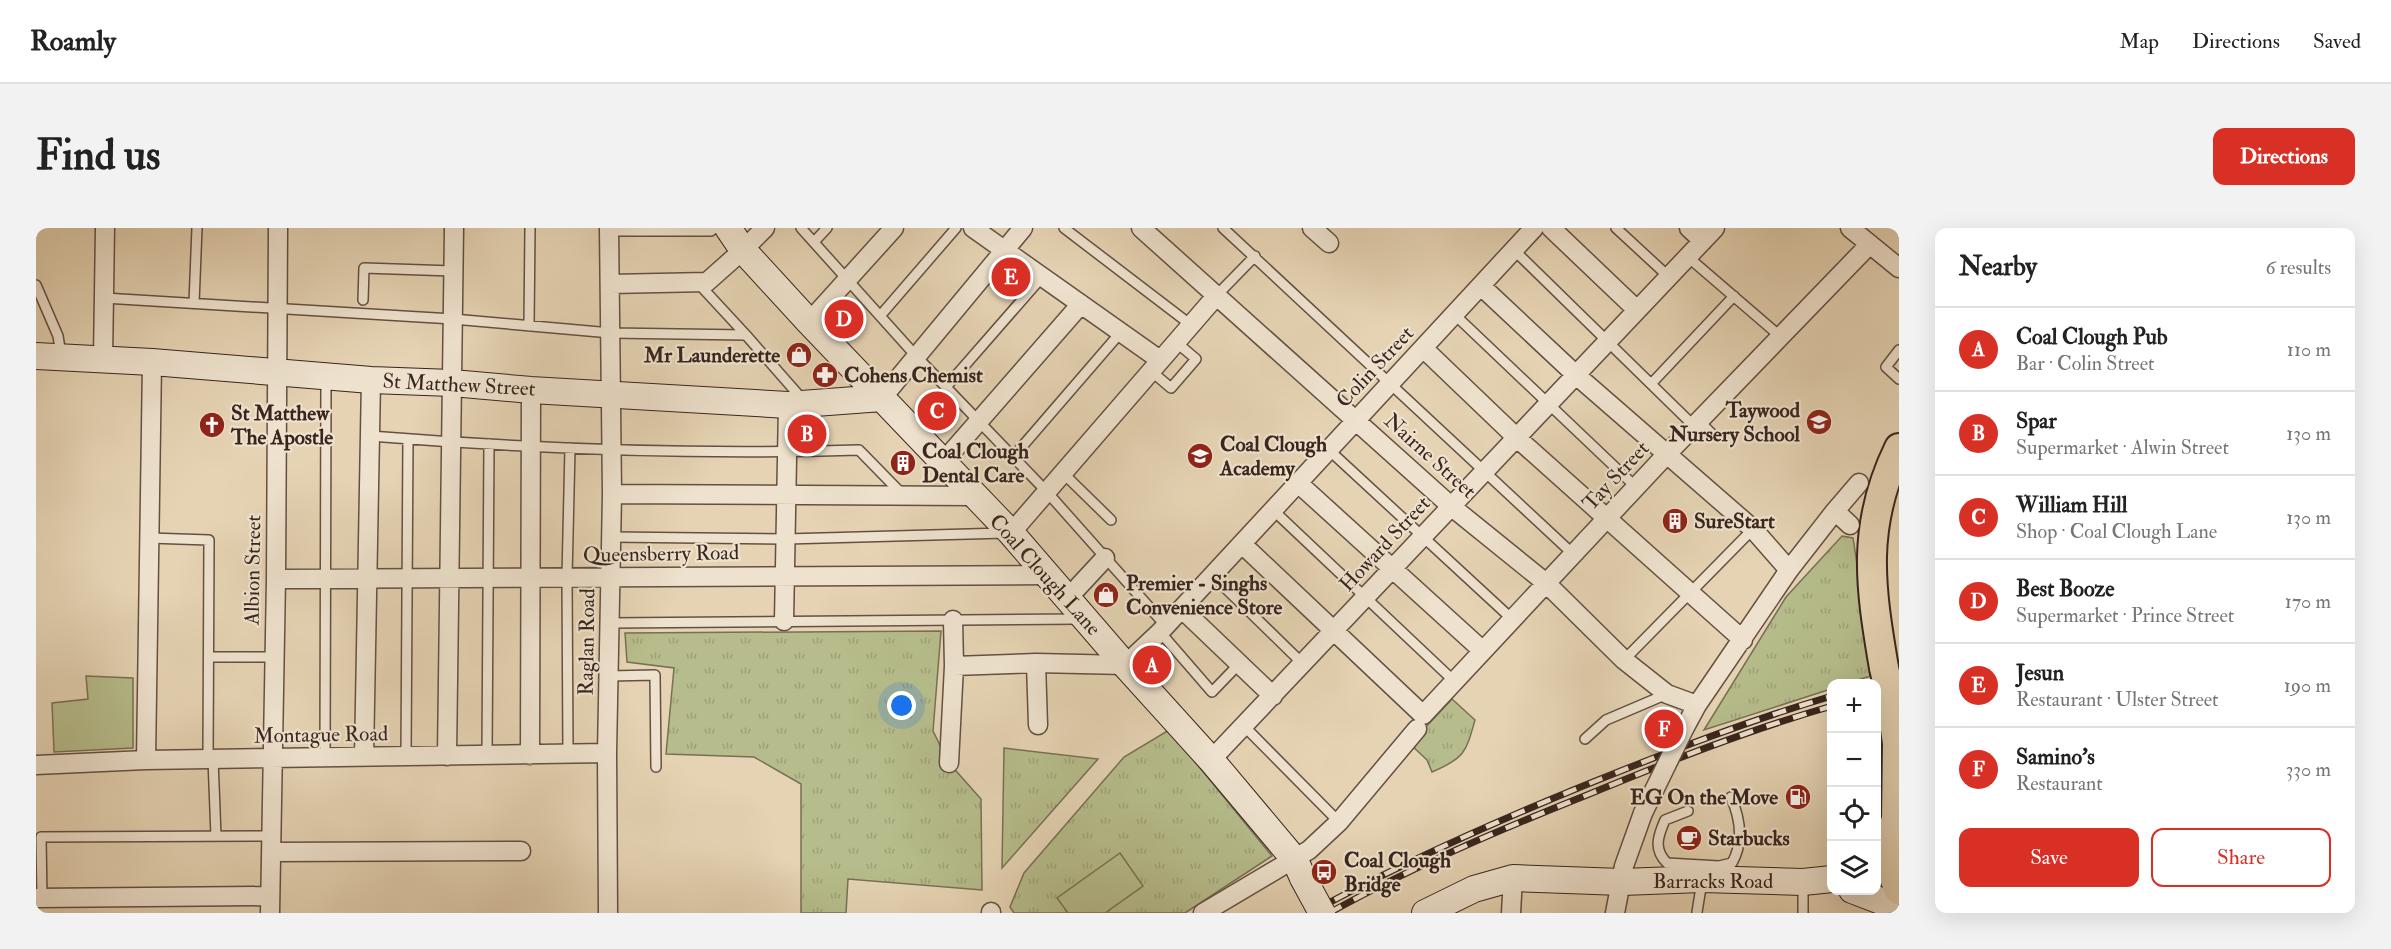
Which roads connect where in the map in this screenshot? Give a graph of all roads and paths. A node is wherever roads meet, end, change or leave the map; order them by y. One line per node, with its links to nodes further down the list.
1 (105, 228): 45 (street)
2 (197, 228): 47 (lane)
3 (278, 228): 49 (street, Albion Street)
4 (454, 228): 35 (street)
5 (530, 228): 55 (lane)
6 (715, 228): 23 (lane)
7 (728, 228): 30 (main road, Coal Clough Lane)
8 (765, 228): 30 (street)
9 (801, 228): 26 (lane)
10 (827, 228): 26 (lane)
11 (894, 228): 38 (street)
12 (956, 228): 52 (lane)
13 (973, 228): 31 (street)
14 (1023, 228): 31 (street)
15 (1064, 228): 56 (lane)
16 (1141, 228): 43 (street, Nairne Street)
17 (1223, 228): 32 (lane)
18 (1312, 228): 27 (street)
19 (1551, 228): 50 (street)
20 (1616, 228): 37 (lane)
21 (1689, 228): 25 (street)
22 (1850, 228): 28 (street)
23 (609, 229): 40 (street, Raglan Road)
24 (1529, 230): 29 (street, Colin Street)
25 (1709, 234): 33 (street, Howard Street)
26 (814, 242): 38 (lane)
27 (1329, 243)
28 (1870, 244): 34 (street); 60 (street, Tay Street)
29 (1514, 249): 42 (street, Colin Street); 62 (lane)
30 (743, 250): 39 (street); 54 (main road, Coal Clough Lane)
31 (1004, 250): 36 (street); 66 (street)
32 (1255, 256): 43 (lane); 77 (lane)
33 (1688, 257): 37 (street, Howard Street); 44 (lane)
34 (1899, 268)
35 (453, 271): 46 (lane); 53 (street)
36 (1042, 277): 48 (street); 79 (lane)
37 (1669, 277): 50 (street, Howard Street)
38 (848, 279): 52 (lane); 54 (street)
39 (697, 282): 40 (street); 59 (lane)
40 (610, 284): 58 (street, Raglan Road)
41 (36, 285): 67 (lane)
42 (1481, 286): 51 (street, Colin Street); 72 (street)
43 (1217, 295): 56 (street); 85 (street, Nairne Street)
44 (1734, 296): 60 (lane); 78 (lane)
45 (104, 298): 47 (lane); 68 (street)
46 (363, 300)
47 (194, 303): 49 (lane)
48 (1081, 304): 57 (street); 86 (street)
49 (277, 308): 53 (lane); 71 (street, Albion Street)
50 (1637, 310): 62 (street, Howard Street)
51 (1454, 314): 63 (street, Colin Street); 84 (lane)
52 (880, 316): 66 (lane)
53 (453, 319): 55 (lane); 76 (street)
54 (809, 322): 82 (main road, Coal Clough Lane)
55 (529, 326): 58 (lane)
56 (1191, 326): 61 (street)
57 (1121, 332): 70 (street); 101 (lane)
58 (610, 333): 59 (lane); 81 (street, Raglan Road)
59 (746, 335): 83 (lane)
60 (1781, 337): 87 (street, Tay Street)
61 (1176, 342): 70 (street); 70 (lane)
62 (1608, 342): 72 (street, Howard Street); 78 (lane)
63 (1423, 348): 77 (street, Colin Street); 90 (street)
64 (1899, 350): 74 (lane)
65 (36, 356): 67 (main road, St Matthew Street)
66 (916, 356): 79 (lane); 82 (street)
67 (61, 357): 68 (main road, St Matthew Street)
68 (103, 359): 69 (main road, St Matthew Street)
69 (152, 362): 71 (main road, St Matthew Street); 123 (street)
70 (1156, 366): 104 (street)
71 (276, 372): 73 (main road, St Matthew Street); 141 (street, Albion Street)
72 (1576, 375): 84 (street, Howard Street); 100 (street)
73 (326, 376): 75 (main road, St Matthew Street); 137 (lane)
74 (1899, 379)
75 (371, 380): 76 (main road, St Matthew Street); 88 (street)
76 (452, 383): 80 (main road, St Matthew Street); 92 (street)
77 (1391, 383): 85 (street, Colin Street); 103 (lane)
78 (1651, 384): 87 (lane)
79 (946, 387): 86 (lane)
80 (531, 390): 81 (main road, St Matthew Street); 94 (street)
81 (611, 395): 83 (main road, St Matthew Street); 97 (street, Raglan Road)
82 (882, 398): 83 (main road, St Matthew Street); 102 (main road, Coal Clough Lane)
83 (797, 405): 99 (street)
84 (1548, 405): 90 (street, Howard Street); 107 (lane)
85 (1357, 420): 98 (street, Colin Street); 113 (street, Nairne Street)
86 (978, 422): 101 (lane); 102 (street)
87 (1697, 425): 89 (lane); 100 (street, Tay Street)
88 (370, 436): 91 (lane); 138 (street)
89 (1714, 436)
90 (1517, 438): 103 (street, Howard Street); 117 (street)
91 (408, 439): 92 (lane); 139 (lane)
92 (451, 443): 93 (lane); 134 (street)
93 (489, 444): 94 (lane); 135 (lane)
94 (531, 446): 95 (lane); 140 (street)
95 (570, 448): 97 (lane); 136 (lane)
96 (1899, 448): 191 (main road)
97 (612, 450): 99 (lane); 109 (street, Raglan Road)
98 (1329, 450): 105 (street, Colin Street); 122 (lane)
99 (787, 452): 110 (street); 111 (lane)
100 (1666, 455): 107 (street, Tay Street); 119 (street)
101 (1013, 457): 108 (lane)
102 (944, 461): 112 (main road, Coal Clough Lane)
103 (1486, 471): 113 (street, Howard Street); 126 (lane)
104 (1063, 473): 108 (street); 116 (lane)
105 (1298, 483): 114 (street, Colin Street); 128 (street)
106 (1859, 483): 115 (street)
107 (1637, 488): 117 (street, Tay Street)
108 (1047, 492): 120 (street); 127 (lane)
109 (612, 494): 110 (street); 121 (street, Raglan Road)
110 (786, 494): 111 (street); 124 (street)
111 (903, 495): 112 (street)
112 (974, 496): 120 (main road, Coal Clough Lane)
113 (1452, 507): 122 (street, Howard Street); 142 (street, Nairne Street)
114 (1274, 510): 125 (street, Colin Street); 144 (lane)
115 (1835, 511): 118 (street); 129 (street)
116 (1111, 520)
117 (1607, 520): 126 (street, Tay Street); 143 (street)
118 (1850, 525)
119 (1753, 529): 129 (street); 143 (lane)
120 (1011, 533): 124 (lane); 131 (main road, Coal Clough Lane)
121 (612, 537): 124 (lane); 132 (street, Raglan Road)
122 (1423, 537): 128 (street, Howard Street); 148 (lane)
123 (149, 538): 156 (lane); 183 (street)
124 (786, 539): 130 (street)
125 (1242, 544): 133 (street, Colin Street); 153 (street)
126 (1573, 554): 142 (street, Tay Street)
127 (1105, 558): 145 (street); 152 (lane)
128 (1393, 569): 144 (street, Howard Street); 155 (street)
129 (1789, 570): 154 (street)
130 (785, 575): 131 (street, Queensberry Road); 132 (street, Queensberry Road); 150 (street)
131 (1047, 575): 145 (main road, Coal Clough Lane)
132 (611, 576): 136 (street, Queensberry Road); 151 (street, Raglan Road)
133 (1213, 576): 146 (street, Colin Street); 161 (lane)
134 (449, 577): 135 (street, Queensberry Road); 139 (street, Queensberry Road); 178 (street)
135 (489, 577): 140 (street, Queensberry Road); 175 (lane)
136 (567, 577): 140 (street, Queensberry Road); 174 (lane)
137 (327, 578): 138 (street, Queensberry Road); 141 (street, Queensberry Road); 181 (lane)
138 (367, 578): 139 (street, Queensberry Road); 179 (street)
139 (408, 578): 177 (lane)
140 (530, 578): 176 (street)
141 (276, 579): 157 (street, Albion Street)
142 (1546, 583): 148 (street, Tay Street); 158 (street, Nairne Street)
143 (1691, 592): 154 (street); 158 (lane)
144 (1366, 598): 153 (street, Howard Street); 165 (lane)
145 (1067, 599): 147 (main road, Coal Clough Lane)
146 (1182, 609): 152 (street, Colin Street); 160 (street)
147 (1086, 619): 149 (lane); 162 (main road, Coal Clough Lane)
148 (1512, 619): 155 (street, Tay Street)
149 (953, 620): 150 (lane); 163 (street)
150 (784, 621): 151 (lane)
151 (610, 623): 164 (street, Raglan Road)
152 (1163, 629): 160 (lane); 162 (street, Colin Street)
153 (1335, 630): 161 (street, Howard Street); 169 (street)
154 (1743, 640): 168 (street)
155 (1483, 651): 165 (street, Tay Street)
156 (208, 657): 157 (lane); 182 (lane)
157 (274, 657): 180 (street, Albion Street)
158 (1624, 660): 166 (street, Nairne Street)
159 (1036, 663): 162 (street); 163 (street); 170 (street)
160 (1239, 664): 167 (street)
161 (1304, 664): 167 (street, Howard Street)
162 (1125, 665): 184 (main road, Coal Clough Lane)
163 (954, 666): 185 (street)
164 (609, 676): 173 (street, Raglan Road); 187 (lane)
165 (1455, 682): 169 (street, Tay Street)
166 (1667, 694): 168 (street, Nairne Street); 172 (lane)
167 (1273, 696): 171 (street, Howard Street)
168 (1697, 705): 200 (street, bridge)
169 (1420, 722): 190 (street, Tay Street)
170 (1038, 725)
171 (1244, 726): 184 (street, Howard Street); 190 (lane)
172 (1585, 739)
173 (607, 753): 174 (street, Montague Road); 209 (street, Raglan Road)
174 (568, 754): 176 (street, Montague Road)
175 (488, 755): 176 (street, Montague Road); 178 (street, Montague Road)
176 (530, 755)
177 (406, 756): 178 (street, Montague Road); 179 (street, Montague Road)
178 (447, 756)
179 (364, 757): 181 (street, Montague Road)
180 (271, 758): 181 (street, Montague Road); 182 (street, Montague Road); 193 (street, Albion Street)
181 (325, 758)
182 (211, 759): 183 (street, Montague Road); 192 (lane)
183 (146, 760): 186 (street, Montague Road)
184 (1211, 760): 196 (main road, Coal Clough Lane)
185 (949, 763)
186 (36, 765)
187 (656, 766)
188 (1731, 797): 189 (lane)
189 (1688, 811)
190 (1339, 822): 196 (street, Tay Street)
191 (1895, 823): 195 (main road); 203 (main road)
192 (216, 836): 193 (lane); 205 (lane)
193 (271, 844): 194 (street); 206 (street, Albion Street)
194 (521, 851)
195 (1881, 853)
196 (1299, 869): 210 (street, Tay Street); 211 (main road, Coal Clough Lane, bridge)
197 (1513, 878): 200 (main road, Barracks Road); 212 (main road, Barracks Road); 213 (street)
198 (1702, 879): 200 (main road, Barracks Road); 201 (main road, Barracks Road); 208 (lane)
199 (1827, 880): 201 (main road, Barracks Road)
200 (1622, 882): 214 (street)
201 (1803, 882): 202 (main road, Barracks Road); 215 (lane)
202 (1827, 886)
203 (1899, 890)
204 (1863, 895): 207 (main road)
205 (39, 898): 206 (street)
206 (270, 905)
207 (1899, 908)
208 (1697, 912)
209 (608, 913)
210 (1203, 913)
211 (1322, 913)
212 (1425, 913)
213 (1511, 913)
214 (1615, 913)
215 (1803, 913)

